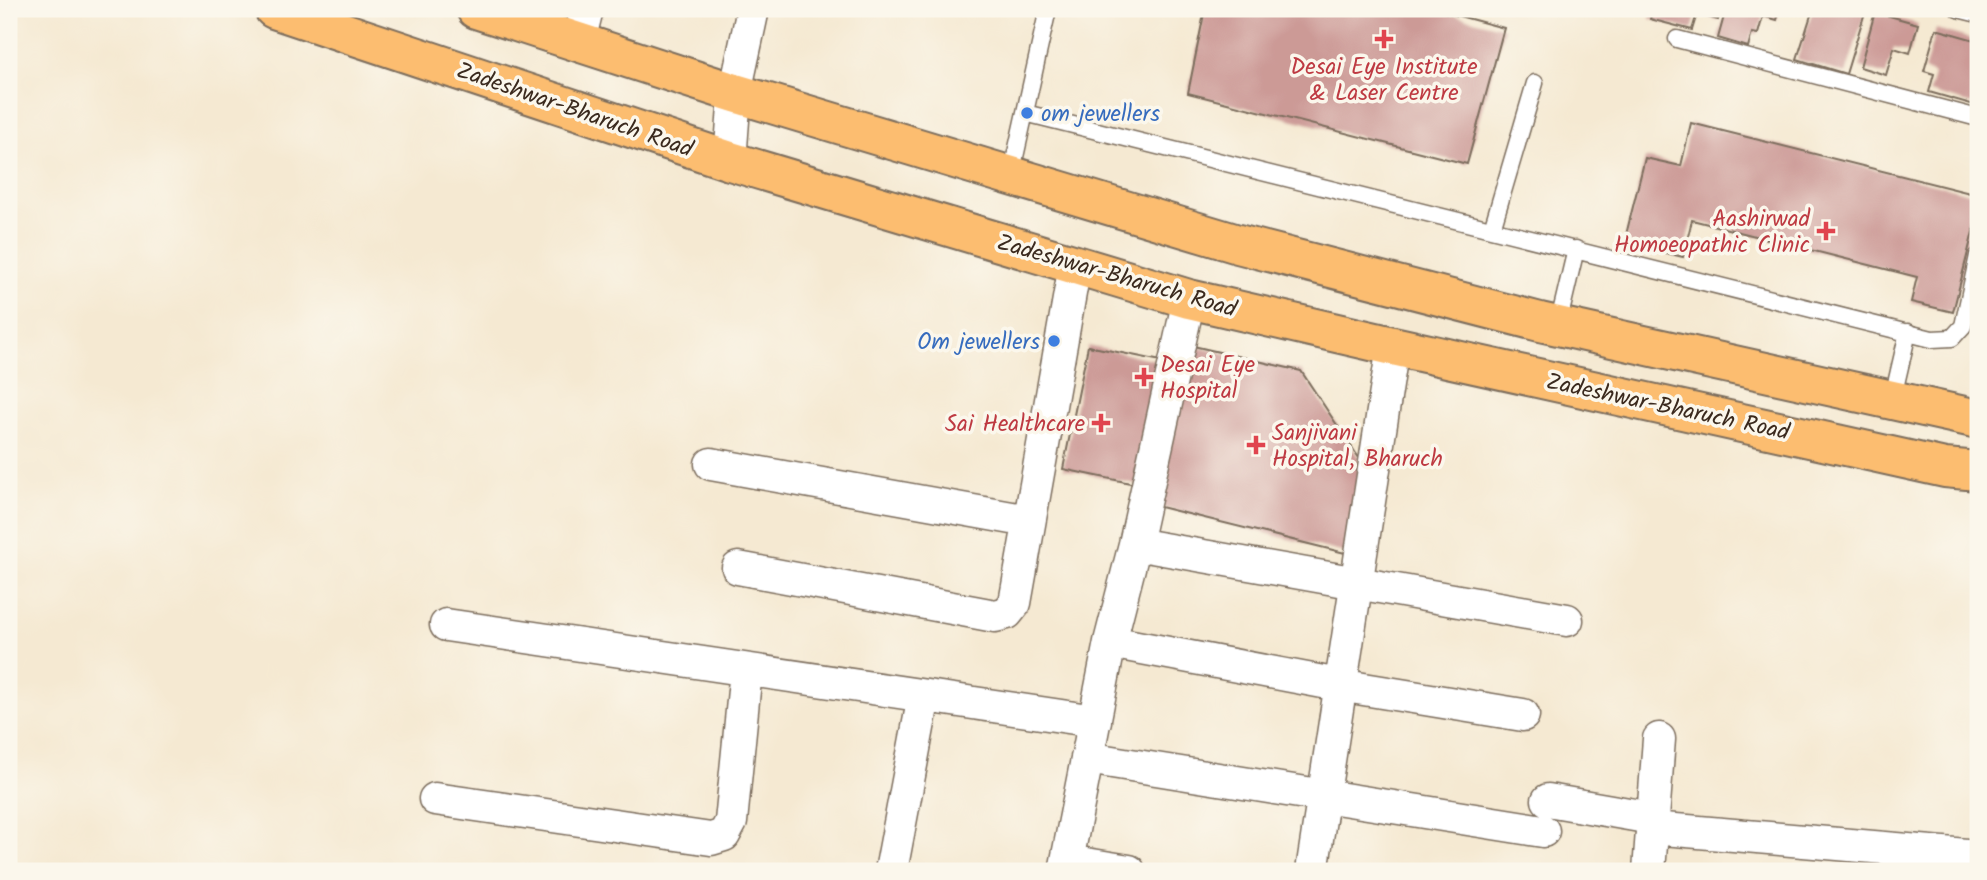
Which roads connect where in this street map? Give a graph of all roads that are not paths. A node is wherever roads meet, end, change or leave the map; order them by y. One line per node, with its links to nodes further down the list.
1 (274, 9): 13 (main road, Zadeshwar-Bharuch Road)
2 (477, 9): 7 (main road)
3 (753, 9): 10 (street)
4 (1048, 9): 11 (lane)
5 (1958, 9): 6 (lane)
6 (1978, 14)
7 (583, 25): 10 (main road)
8 (1677, 39): 12 (lane)
9 (1535, 83): 15 (lane)
10 (735, 93): 13 (street); 14 (main road)
11 (1025, 113): 14 (lane); 15 (lane)
12 (1978, 118)
13 (730, 161): 18 (main road, Zadeshwar-Bharuch Road)
14 (1010, 177): 20 (main road)
15 (1492, 229): 16 (lane)
16 (1576, 250): 20 (lane); 21 (lane)
17 (1978, 256): 21 (lane)
18 (1075, 265): 19 (main road, Zadeshwar-Bharuch Road); 27 (street)
19 (1189, 299): 22 (main road, Zadeshwar-Bharuch Road); 28 (street)
20 (1558, 326): 23 (main road)
21 (1908, 332): 23 (lane)
22 (1393, 346): 26 (main road, Zadeshwar-Bharuch Road); 30 (street)
23 (1892, 401): 24 (main road)
24 (1978, 419)
25 (711, 464): 27 (street)
26 (1978, 471)
27 (1029, 521): 29 (street)
28 (1135, 544): 30 (street); 33 (street)
29 (738, 568)
30 (1355, 584): 31 (street); 35 (street)
31 (1567, 620)
32 (446, 625): 34 (street)
33 (1111, 642): 35 (street); 38 (street)
34 (746, 670): 36 (street); 42 (street)
35 (1339, 685): 37 (street); 41 (street)
36 (923, 696): 38 (street); 48 (street)
37 (1523, 715)
38 (1095, 721): 40 (street)
39 (1658, 740): 44 (street)
40 (1087, 758): 41 (street); 47 (street)
41 (1323, 796): 45 (street); 50 (street)
42 (435, 799)
43 (1548, 800): 44 (street)
44 (1652, 828): 46 (street); 51 (street)
45 (1543, 831)
46 (1978, 856)
47 (1066, 866): 49 (street)
48 (891, 871)
49 (1129, 871)
50 (1312, 871)
51 (1649, 871)

